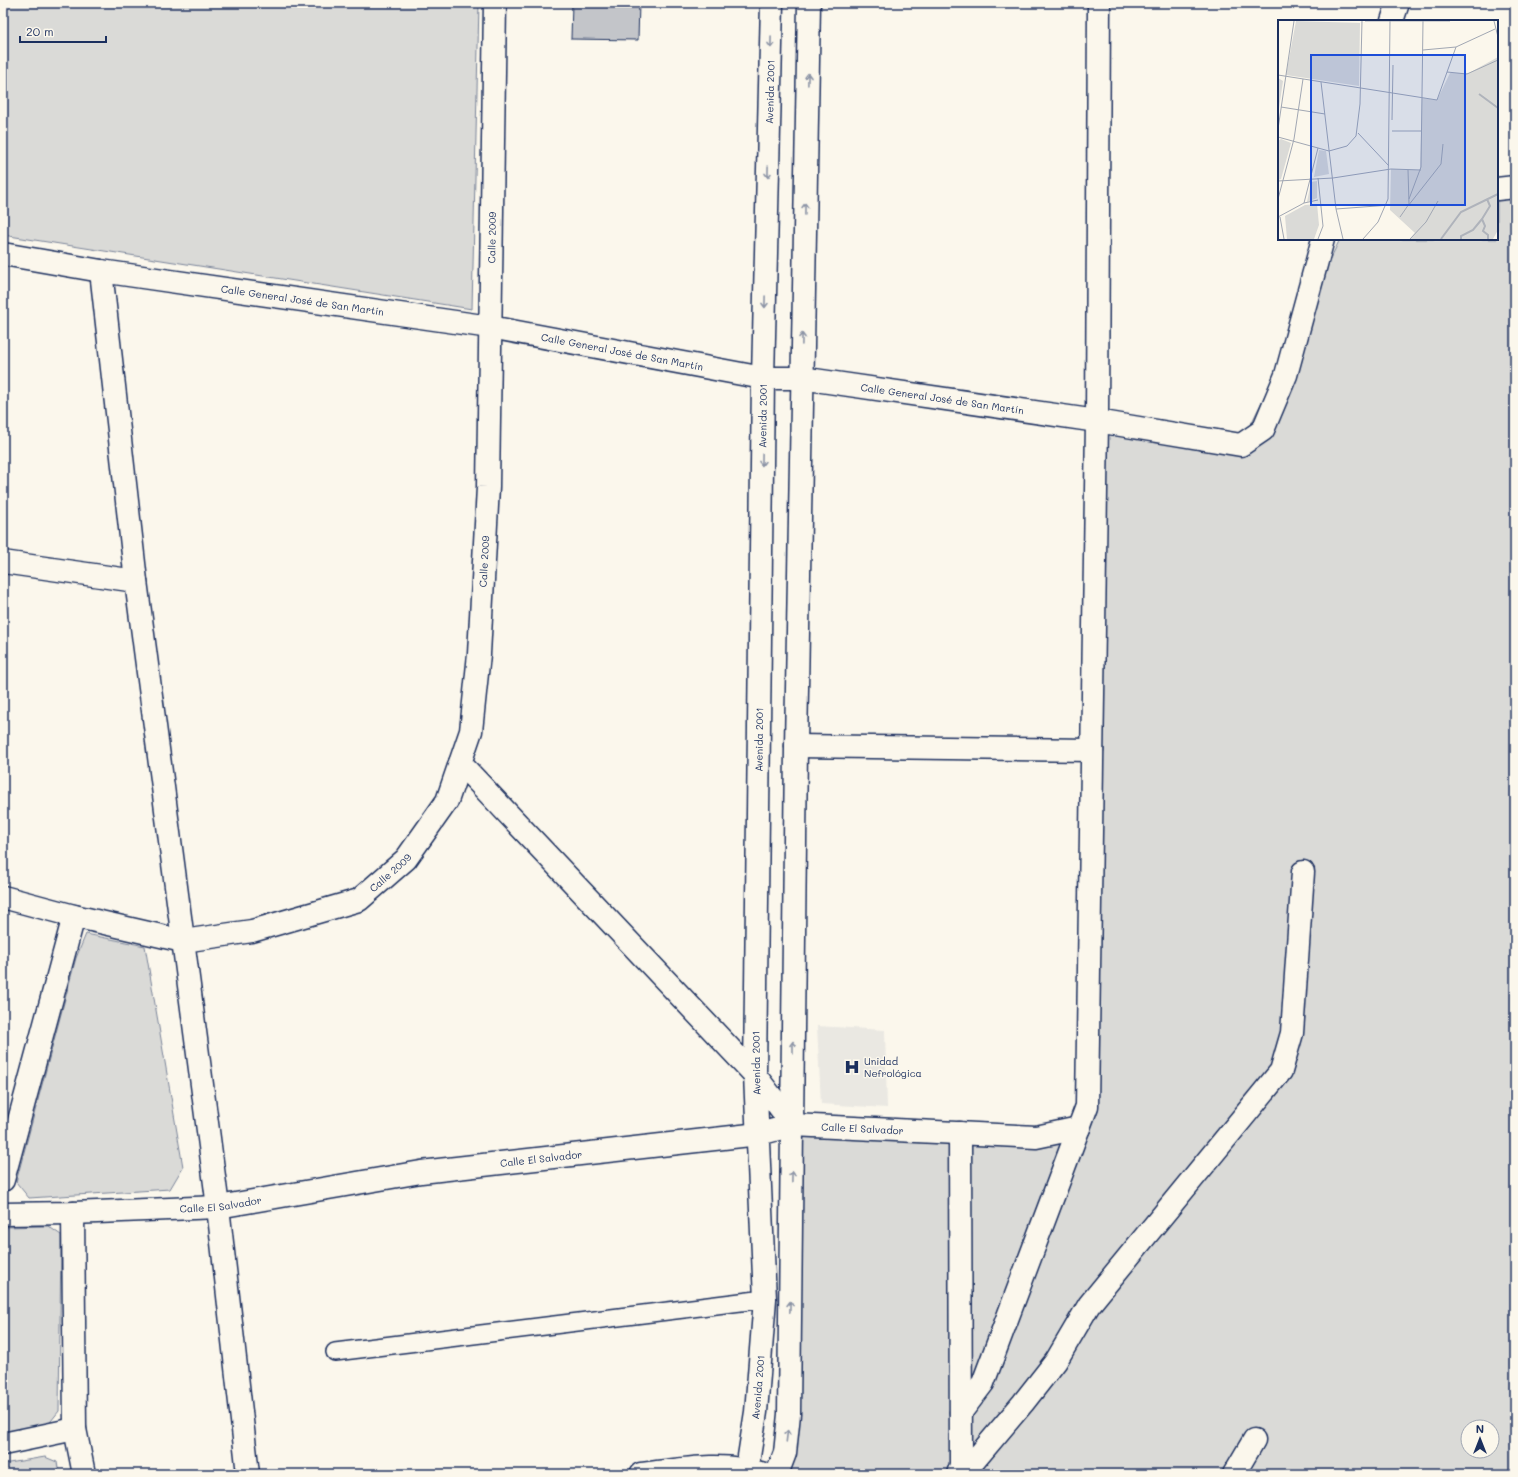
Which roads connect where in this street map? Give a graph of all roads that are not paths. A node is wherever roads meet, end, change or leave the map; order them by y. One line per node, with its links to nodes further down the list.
1 (495, 3): 12 (street, Calle 2009)
2 (772, 3): 13 (street, Avenida 2001, one-way to 13)
3 (809, 3): 14 (street, one-way to 3)
4 (1099, 3): 15 (street)
5 (1398, 3): 6 (street)
6 (1392, 20)
7 (1515, 187): 8 (street)
8 (1498, 189)
9 (1323, 240): 15 (street, Calle General José de San Martín)
10 (3, 254): 11 (street, Calle General José de San Martín)
11 (101, 270): 12 (street, Calle General José de San Martín); 17 (street)
12 (490, 327): 13 (street, Calle General José de San Martín); 20 (street, Calle 2009)
13 (763, 378): 14 (street, Calle General José de San Martín); 25 (street, Avenida 2001, one-way to 25)
14 (801, 378): 15 (street, Calle General José de San Martín); 18 (street)
15 (1097, 421): 19 (street)
16 (3, 562): 17 (street)
17 (136, 580): 24 (street)
18 (796, 746): 19 (street); 26 (street, one-way to 18)
19 (1092, 750): 27 (street)
20 (460, 763): 24 (street, Calle 2009); 25 (street)
21 (1303, 872): 46 (street)
22 (3, 897): 23 (street)
23 (74, 916): 24 (street); 30 (street)
24 (183, 941): 31 (street)
25 (756, 1075): 26 (street); 29 (street, Avenida 2001)
26 (793, 1125): 28 (street, Calle El Salvador); 29 (street, Calle El Salvador); 44 (street, one-way to 26)
27 (1079, 1128): 28 (street, Calle El Salvador); 36 (street)
28 (960, 1133): 36 (street)
29 (759, 1134): 31 (street, Calle El Salvador); 34 (street, Avenida 2001)
30 (3, 1180)
31 (218, 1207): 32 (street, Calle El Salvador); 42 (street)
32 (73, 1213): 33 (street, Calle El Salvador); 37 (street)
33 (3, 1214)
34 (765, 1299): 35 (lane); 40 (street, Avenida 2001)
35 (335, 1352)
36 (961, 1412): 45 (street)
37 (75, 1429): 39 (street); 41 (street)
38 (1254, 1440): 47 (street)
39 (3, 1444)
40 (752, 1472): 43 (street)
41 (84, 1474)
42 (248, 1474)
43 (641, 1474)
44 (777, 1474)
45 (958, 1474)
46 (963, 1474)
47 (1234, 1474)

